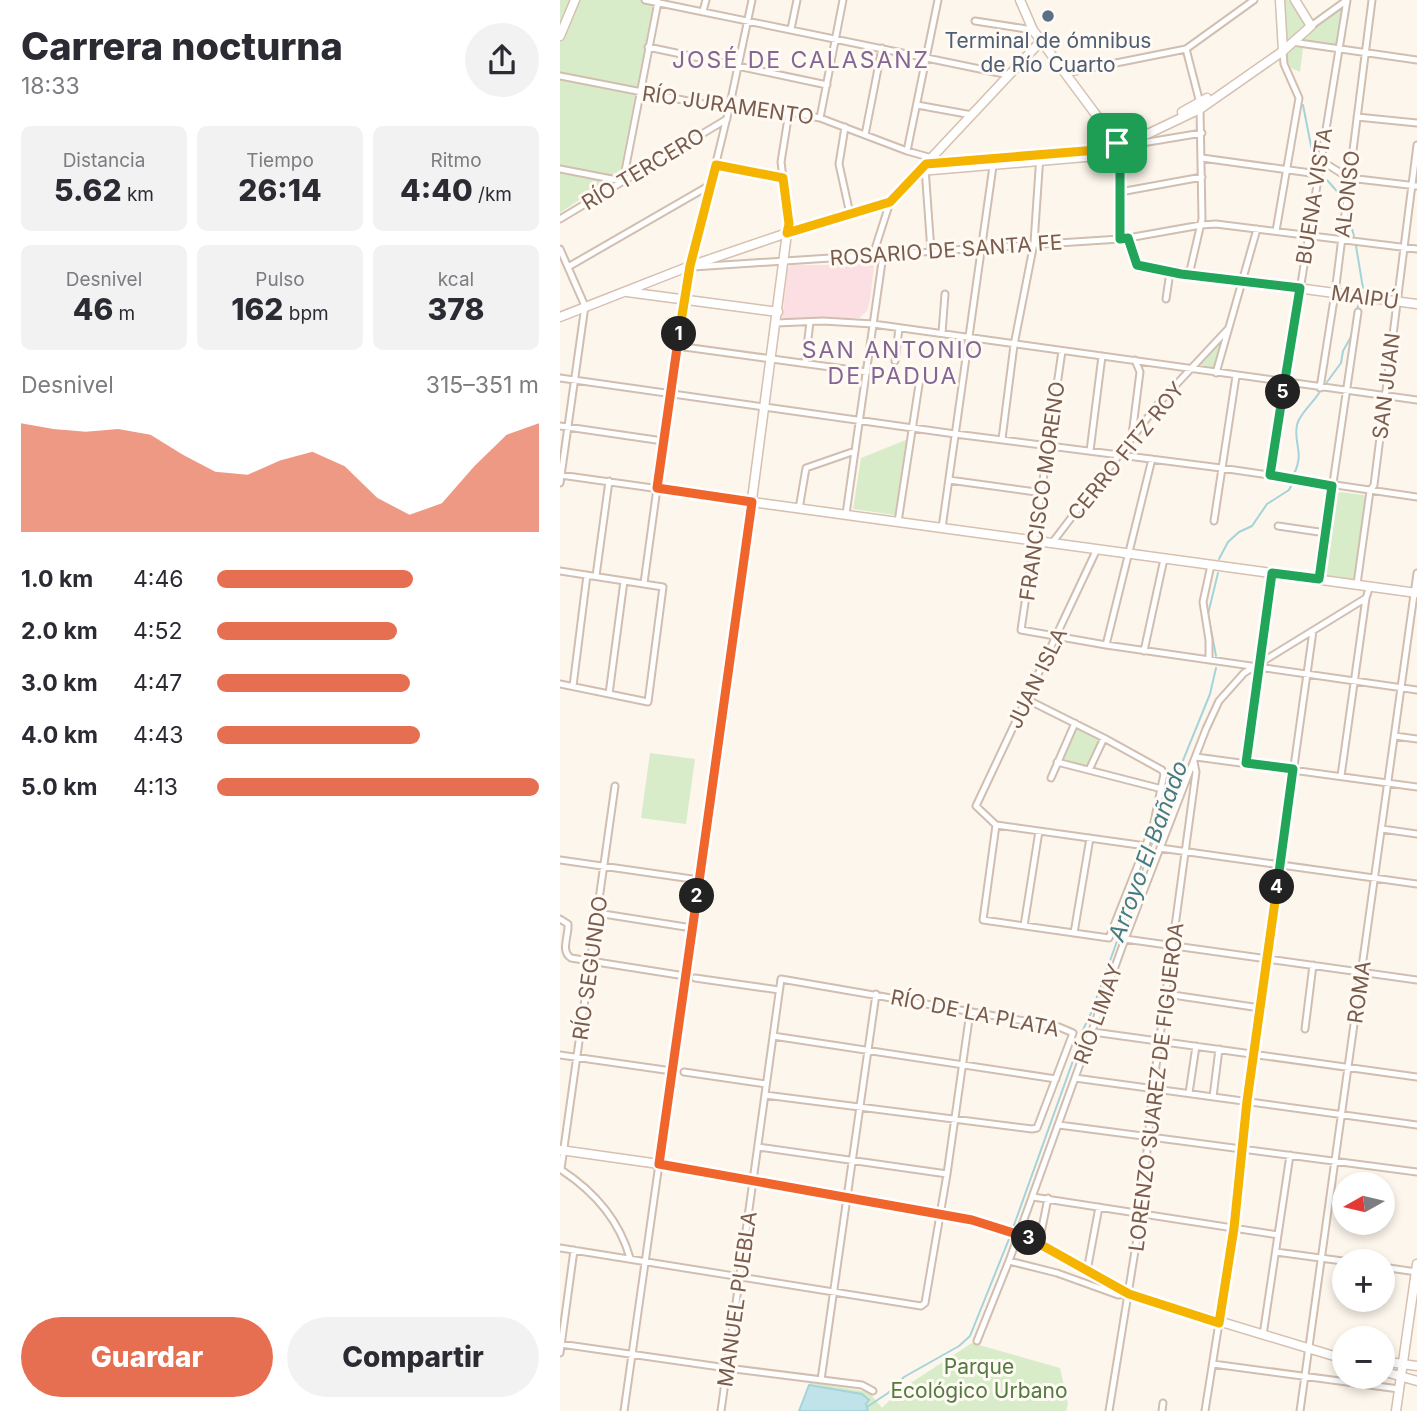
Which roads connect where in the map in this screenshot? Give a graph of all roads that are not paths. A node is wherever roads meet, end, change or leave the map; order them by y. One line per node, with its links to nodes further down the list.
1 (569, 0): 19 (main road)
2 (575, 0): 23 (main road)
3 (645, 0): 15 (street)
4 (706, 0): 16 (street)
5 (752, 0): 17 (street)
6 (797, 0): 21 (street)
7 (843, 0): 24 (street)
8 (938, 0): 32 (street)
9 (1020, 0): 22 (main road)
10 (1254, 0): 29 (street)
11 (1280, 0): 26 (main road)
12 (1295, 0): 20 (main road)
13 (1347, 0): 20 (street); 30 (street, BUENA VISTA)
14 (1372, 0): 31 (street, ALONSO)
15 (658, 1): 16 (street); 27 (street)
16 (703, 11): 17 (street)
17 (747, 21): 21 (street); 34 (street)
18 (975, 21): 22 (street)
19 (560, 24)
20 (1311, 26): 26 (main road)
21 (791, 29): 24 (street)
22 (1033, 30): 25 (main road)
23 (560, 36)
24 (836, 38): 28 (street); 38 (street)
25 (1041, 41): 35 (main road); 36 (main road)
26 (1286, 46): 30 (street); 41 (main road); 62 (street)
27 (648, 47): 34 (street); 39 (street)
28 (882, 48): 32 (street); 51 (street)
29 (1186, 49): 35 (street); 41 (street)
30 (1339, 50): 31 (street); 58 (street, BUENA VISTA)
31 (1366, 53): 33 (street); 45 (street, ALONSO)
32 (927, 57): 36 (street); 40 (street)
33 (1417, 60)
34 (738, 66): 38 (street); 42 (street)
35 (1066, 73): 52 (main road)
36 (1009, 75): 44 (main road)
37 (560, 76): 39 (street, RÍO JURAMENTO)
38 (827, 85): 46 (street)
39 (639, 92): 42 (street, RÍO JURAMENTO); 67 (street)
40 (917, 104): 44 (street); 54 (street)
41 (1200, 106): 50 (street); 52 (main road)
42 (729, 109): 43 (street, RÍO JURAMENTO); 47 (street)
43 (789, 112): 46 (street, RÍO JURAMENTO); 65 (street)
44 (972, 115): 60 (main road)
45 (1357, 117): 48 (street); 66 (street, ALONSO)
46 (820, 118): 49 (street, RÍO JURAMENTO)
47 (727, 119): 59 (street); 67 (street, RÍO TERCERO)
48 (1417, 123)
49 (845, 127): 51 (street, RÍO JURAMENTO); 72 (street)
50 (1202, 133): 52 (street); 56 (street)
51 (865, 135): 54 (street, RÍO JURAMENTO)
52 (1119, 145): 55 (main road); 70 (main road)
53 (1417, 145): 69 (street, SAN JUAN)
54 (907, 151): 60 (street, RÍO JURAMENTO)
55 (1040, 158): 57 (main road); 81 (street)
56 (1202, 158): 62 (street); 64 (street)
57 (993, 162): 60 (main road); 82 (street)
58 (1319, 163): 63 (street, BUENA VISTA); 66 (street)
59 (716, 165): 65 (street); 68 (street)
60 (926, 166): 71 (main road); 86 (street)
61 (560, 169): 67 (street)
62 (1286, 170): 63 (street); 76 (street)
63 (1318, 174): 78 (street, BUENA VISTA)
64 (1202, 177): 70 (street); 74 (street)
65 (783, 178): 77 (street)
66 (1349, 178): 69 (street); 80 (street, ALONSO)
67 (623, 181): 73 (street, RÍO TERCERO)
68 (712, 184): 90 (street); 91 (street)
69 (1414, 186): 83 (street, SAN JUAN)
70 (1120, 192): 79 (main road)
71 (890, 202): 72 (main road); 87 (street)
72 (850, 214): 77 (main road)
73 (560, 219)
74 (1201, 225): 75 (street, ROSARIO DE SANTA FE); 79 (street, ROSARIO DE SANTA FE); 93 (street)
75 (1256, 229): 76 (street, ROSARIO DE SANTA FE); 94 (street)
76 (1276, 231): 78 (street, ROSARIO DE SANTA FE)
77 (787, 233): 89 (main road); 90 (main road)
78 (1308, 236): 80 (street, ROSARIO DE SANTA FE); 95 (street, BUENA VISTA)
79 (1124, 239): 81 (street, ROSARIO DE SANTA FE); 92 (main road, MAIPÚ)
80 (1341, 240): 83 (street, ROSARIO DE SANTA FE); 97 (street, ALONSO)
81 (1034, 243): 82 (street, ROSARIO DE SANTA FE); 114 (street)
82 (982, 247): 86 (street, ROSARIO DE SANTA FE); 113 (street)
83 (1404, 248): 85 (street, ROSARIO DE SANTA FE); 101 (street, SAN JUAN)
84 (560, 249): 91 (street)
85 (1417, 250)
86 (931, 251): 88 (street, ROSARIO DE SANTA FE)
87 (873, 255): 88 (street, ROSARIO DE SANTA FE); 89 (street, ROSARIO DE SANTA FE)
88 (883, 255): 109 (street)
89 (784, 261): 90 (street, ROSARIO DE SANTA FE); 104 (main road)
90 (690, 266): 96 (main road); 99 (street)
91 (568, 267): 103 (street)
92 (1170, 272): 93 (main road, MAIPÚ); 100 (street)
93 (1189, 275): 94 (main road, MAIPÚ)
94 (1242, 280): 95 (main road, MAIPÚ); 111 (street)
95 (1300, 288): 97 (main road, MAIPÚ); 129 (street, BUENA VISTA)
96 (624, 292): 99 (main road); 103 (main road)
97 (1335, 292): 101 (main road, MAIPÚ); 130 (street, ALONSO)
98 (945, 295): 112 (street)
99 (683, 299): 104 (main road); 115 (street)
100 (1166, 299)
101 (1397, 301): 102 (main road, MAIPÚ); 133 (street, SAN JUAN)
102 (1417, 304)
103 (585, 306): 106 (main road); 128 (street)
104 (778, 312): 108 (main road)
105 (1358, 312): 131 (street)
106 (560, 317)
107 (810, 322): 108 (street); 109 (street); 121 (street)
108 (776, 323): 118 (main road)
109 (873, 324): 110 (street); 123 (street)
110 (899, 328): 112 (street); 120 (street)
111 (1228, 329): 122 (street, CERRO FITZ ROY); 124 (street)
112 (942, 333): 113 (street)
113 (968, 337): 114 (street); 140 (street)
114 (1014, 345): 116 (street); 142 (street)
115 (677, 346): 118 (street); 132 (street)
116 (1062, 351): 117 (street); 144 (street, FRANCISCO MORENO)
117 (1102, 356): 119 (street); 146 (street)
118 (771, 360): 121 (street); 135 (main road)
119 (1135, 360): 122 (street); 141 (street)
120 (895, 361)
121 (805, 363): 123 (street)
122 (1192, 370): 124 (street); 141 (street, CERRO FITZ ROY)
123 (867, 372): 136 (street)
124 (1216, 373): 125 (street)
125 (1236, 376): 129 (street); 149 (street)
126 (560, 378): 128 (street)
127 (920, 378): 139 (street)
128 (574, 380): 132 (street); 138 (street)
129 (1284, 383): 130 (street); 151 (street, BUENA VISTA)
130 (1320, 388): 131 (street)
131 (1346, 391): 133 (street); 155 (street)
132 (670, 393): 135 (street); 143 (street)
133 (1385, 396): 134 (street); 157 (street, SAN JUAN)
134 (1417, 400)
135 (765, 407): 136 (street); 160 (main road)
136 (859, 420): 139 (street); 145 (street)
137 (560, 426): 138 (street)
138 (568, 427): 143 (street); 150 (street)
139 (913, 427): 140 (street); 164 (street)
140 (955, 434): 142 (street); 152 (street)
141 (1131, 438): 147 (street, CERRO FITZ ROY)
142 (1002, 439): 144 (street)
143 (663, 441): 156 (street)
144 (1049, 446): 146 (street); 158 (street, FRANCISCO MORENO)
145 (855, 450): 161 (street); 162 (street)
146 (1090, 451): 147 (street)
147 (1119, 454): 148 (street); 169 (street, CERRO FITZ ROY)
148 (1152, 459): 149 (street); 171 (street)
149 (1222, 468): 151 (street); 163 (street)
150 (561, 475): 153 (street); 154 (street)
151 (1270, 475): 155 (street)
152 (949, 480): 158 (street); 166 (street)
153 (609, 481): 156 (street); 178 (street)
154 (560, 483)
155 (1332, 486): 157 (street); 167 (street)
156 (657, 488): 160 (street); 181 (street)
157 (1370, 491): 159 (street); 182 (street, SAN JUAN)
158 (1043, 493): 168 (street, FRANCISCO MORENO)
159 (1417, 497)
160 (752, 502): 161 (main road); 228 (main road)
161 (799, 509): 162 (main road)
162 (846, 514): 164 (main road)
163 (1214, 521)
164 (898, 522): 166 (main road)
165 (1278, 526): 167 (street)
166 (942, 528): 168 (main road)
167 (1326, 533): 179 (street)
168 (1035, 541): 169 (main road); 187 (street, FRANCISCO MORENO)
169 (1052, 543): 170 (main road)
170 (1097, 549): 171 (main road); 187 (street, JUAN ISLA)
171 (1129, 554): 172 (main road); 188 (street)
172 (1164, 559): 173 (main road); 189 (street)
173 (1211, 565): 175 (main road); 190 (street)
174 (560, 571): 177 (street)
175 (1272, 573): 179 (main road); 191 (street)
176 (1417, 573): 184 (street, ROMA)
177 (587, 575): 178 (street); 195 (street)
178 (596, 576): 180 (street)
179 (1319, 579): 182 (main road)
180 (624, 581): 181 (street); 198 (street)
181 (644, 583): 198 (street)
182 (1357, 584): 183 (main road)
183 (1370, 586): 184 (main road); 185 (street)
184 (1416, 592): 196 (street, ROMA)
185 (1366, 598): 186 (street, RÍO LIMAY); 193 (street)
186 (1313, 631): 191 (street, RÍO LIMAY); 192 (street)
187 (1057, 637): 188 (street); 199 (street, JUAN ISLA)
188 (1106, 645): 189 (street)
189 (1144, 651): 190 (street)
190 (1209, 660): 191 (street)
191 (1258, 666): 192 (street); 204 (street, RÍO LIMAY); 206 (street)
192 (1308, 675): 193 (street); 207 (street)
193 (1354, 682): 196 (street); 209 (street)
194 (560, 684): 195 (street)
195 (573, 686): 198 (street)
196 (1401, 688): 197 (street); 201 (street, ROMA)
197 (1417, 690)
198 (609, 694)
199 (1026, 699): 200 (street); 216 (street, JUAN ISLA)
200 (1074, 723): 202 (street); 205 (street)
201 (1395, 736): 203 (street); 211 (street, ROMA)
202 (1104, 737): 208 (street); 214 (street)
203 (1417, 739)
204 (1195, 759): 206 (street); 215 (street, RÍO LIMAY); 223 (street, LORENZO SUAREZ DE FIGUEROA)
205 (1057, 762): 208 (street); 210 (street)
206 (1246, 763): 207 (street)
207 (1293, 769): 209 (street); 225 (street)
208 (1089, 770): 214 (street)
209 (1341, 776): 211 (street)
210 (1051, 778)
211 (1389, 784): 213 (street); 217 (street, ROMA)
212 (615, 786): 226 (street, RÍO SEGUNDO)
213 (1417, 787)
214 (1165, 790): 215 (street); 221 (street)
215 (1177, 796): 222 (street, RÍO LIMAY)
216 (996, 825): 218 (street); 232 (street)
217 (1381, 829): 219 (street); 227 (street, ROMA)
218 (1039, 831): 220 (street); 232 (street)
219 (1417, 834)
220 (1090, 838): 221 (street); 234 (street)
221 (1146, 846): 234 (street)
222 (1160, 848): 223 (street); 235 (street, RÍO LIMAY)
223 (1185, 852): 225 (street); 236 (street, LORENZO SUAREZ DE FIGUEROA)
224 (560, 860): 226 (street)
225 (1280, 865): 227 (street); 237 (street)
226 (603, 867): 228 (street); 230 (street, RÍO SEGUNDO)
227 (1375, 878): 229 (street); 240 (street, ROMA)
228 (699, 880): 233 (main road)
229 (1417, 884)
230 (597, 913): 233 (street); 238 (street, RÍO SEGUNDO)
231 (562, 919): 238 (street)
232 (1024, 926): 234 (street)
233 (692, 928): 241 (main road)
234 (1074, 933)
235 (1125, 939): 236 (street); 251 (street, RÍO LIMAY)
236 (1173, 946): 237 (street); 247 (street, LORENZO SUAREZ DE FIGUEROA)
237 (1267, 959): 239 (street); 248 (street)
238 (591, 962): 241 (street); 259 (street, RÍO SEGUNDO)
239 (1313, 965): 240 (street); 250 (street)
240 (1362, 972): 244 (street); 261 (street, ROMA)
241 (685, 976): 262 (main road)
242 (695, 978): 245 (street)
243 (781, 979): 245 (street, MANUEL PUEBLA); 246 (street, RÍO DE LA PLATA)
244 (1417, 980)
245 (779, 990): 252 (street, MANUEL PUEBLA)
246 (876, 994): 249 (street, RÍO DE LA PLATA); 256 (street)
247 (1166, 994): 248 (street); 253 (street, LORENZO SUAREZ DE FIGUEROA)
248 (1260, 1008): 257 (street)
249 (970, 1012): 260 (street); 266 (street, RÍO DE LA PLATA)
250 (1305, 1029)
251 (1093, 1032): 253 (street); 264 (street, RÍO LIMAY)
252 (773, 1036): 256 (street); 267 (street, MANUEL PUEBLA)
253 (1159, 1041): 254 (street); 268 (street, LORENZO SUAREZ DE FIGUEROA)
254 (1196, 1046): 255 (street); 269 (street)
255 (1219, 1049): 257 (street); 271 (street)
256 (868, 1050): 260 (street); 273 (street)
257 (1253, 1054): 261 (street); 272 (street)
258 (560, 1055): 259 (street)
259 (577, 1058): 262 (street); 281 (street, RÍO SEGUNDO)
260 (963, 1065): 266 (street); 275 (street)
261 (1349, 1067): 265 (street); 274 (street, ROMA)
262 (672, 1071): 285 (main road)
263 (684, 1072): 267 (street)
264 (1075, 1077): 268 (street); 276 (street, RÍO LIMAY)
265 (1417, 1077)
266 (1056, 1079): 275 (street)
267 (766, 1084): 270 (street, MANUEL PUEBLA)
268 (1153, 1088): 269 (street); 278 (street, LORENZO SUAREZ DE FIGUEROA)
269 (1189, 1093): 271 (street)
270 (765, 1095): 273 (street); 279 (street, MANUEL PUEBLA)
271 (1213, 1097): 272 (street)
272 (1247, 1101): 274 (street); 280 (street)
273 (859, 1107): 275 (street); 283 (street)
274 (1342, 1115): 277 (street); 284 (street, ROMA)
275 (955, 1120): 288 (street)
276 (1059, 1125): 278 (street); 290 (street, RÍO LIMAY)
277 (1417, 1125)
278 (1149, 1136): 280 (street); 295 (street, LORENZO SUAREZ DE FIGUEROA)
279 (758, 1147): 283 (street); 289 (street, MANUEL PUEBLA)
280 (1241, 1148): 282 (street); 296 (street)
281 (562, 1150): 285 (main road); 286 (street, RÍO SEGUNDO)
282 (1290, 1155): 284 (street); 298 (street)
283 (852, 1159): 288 (street); 291 (street)
284 (1336, 1162): 287 (street); 304 (street, ROMA)
285 (659, 1164): 289 (main road); 306 (street)
286 (560, 1169): 303 (street)
287 (1417, 1172)
288 (947, 1174): 294 (street)
289 (753, 1182): 291 (main road); 311 (street, MANUEL PUEBLA)
290 (1033, 1197): 292 (street); 297 (street, RÍO LIMAY)
291 (846, 1198): 294 (main road); 312 (street)
292 (1048, 1198): 293 (street); 299 (street)
293 (1099, 1208): 295 (street); 310 (street)
294 (940, 1214): 297 (main road); 312 (street)
295 (1141, 1214): 296 (street); 313 (street, LORENZO SUAREZ DE FIGUEROA)
296 (1234, 1228): 298 (street); 315 (street)
297 (1019, 1234): 299 (main road); 307 (street, RÍO LIMAY)
298 (1278, 1235): 302 (street)
299 (1039, 1243): 310 (main road)
300 (560, 1248): 301 (street)
301 (574, 1250): 303 (street); 318 (street)
302 (1276, 1252): 304 (street); 316 (street)
303 (630, 1258): 306 (street)
304 (1322, 1258): 305 (street); 319 (street, ROMA)
305 (1332, 1259)
306 (645, 1260): 311 (street); 322 (street)
307 (1009, 1261): 313 (street); 317 (street, RÍO LIMAY)
308 (1395, 1268): 309 (street)
309 (1417, 1269): 314 (main road)
310 (1087, 1271): 313 (main road)
311 (740, 1275): 312 (street); 327 (street, MANUEL PUEBLA)
312 (834, 1292): 331 (street)
313 (1129, 1294): 315 (main road); 338 (street, LORENZO SUAREZ DE FIGUEROA)
314 (1414, 1313): 325 (main road)
315 (1219, 1323): 316 (main road); 324 (street)
316 (1263, 1335): 319 (main road)
317 (977, 1340)
318 (561, 1344): 320 (street); 322 (street)
319 (1308, 1348): 321 (main road); 329 (street, ROMA)
320 (560, 1353)
321 (1332, 1353)
322 (632, 1355): 327 (street); 336 (street)
323 (1395, 1362): 325 (main road)
324 (1213, 1364): 329 (street); 340 (street)
325 (1403, 1364): 326 (main road); 330 (main road)
326 (1417, 1366)
327 (727, 1368): 331 (street); 337 (street, MANUEL PUEBLA)
328 (1395, 1375): 330 (main road)
329 (1305, 1376): 333 (street); 341 (street, ROMA)
330 (1400, 1377): 332 (main road); 333 (main road)
331 (821, 1380): 334 (street)
332 (1417, 1381)
333 (1399, 1389): 342 (main road)
334 (873, 1391)
335 (1163, 1403): 339 (street)
336 (624, 1411)
337 (721, 1411)
338 (1109, 1411)
339 (1162, 1411)
340 (1205, 1411)
341 (1300, 1411)
342 (1396, 1411)

